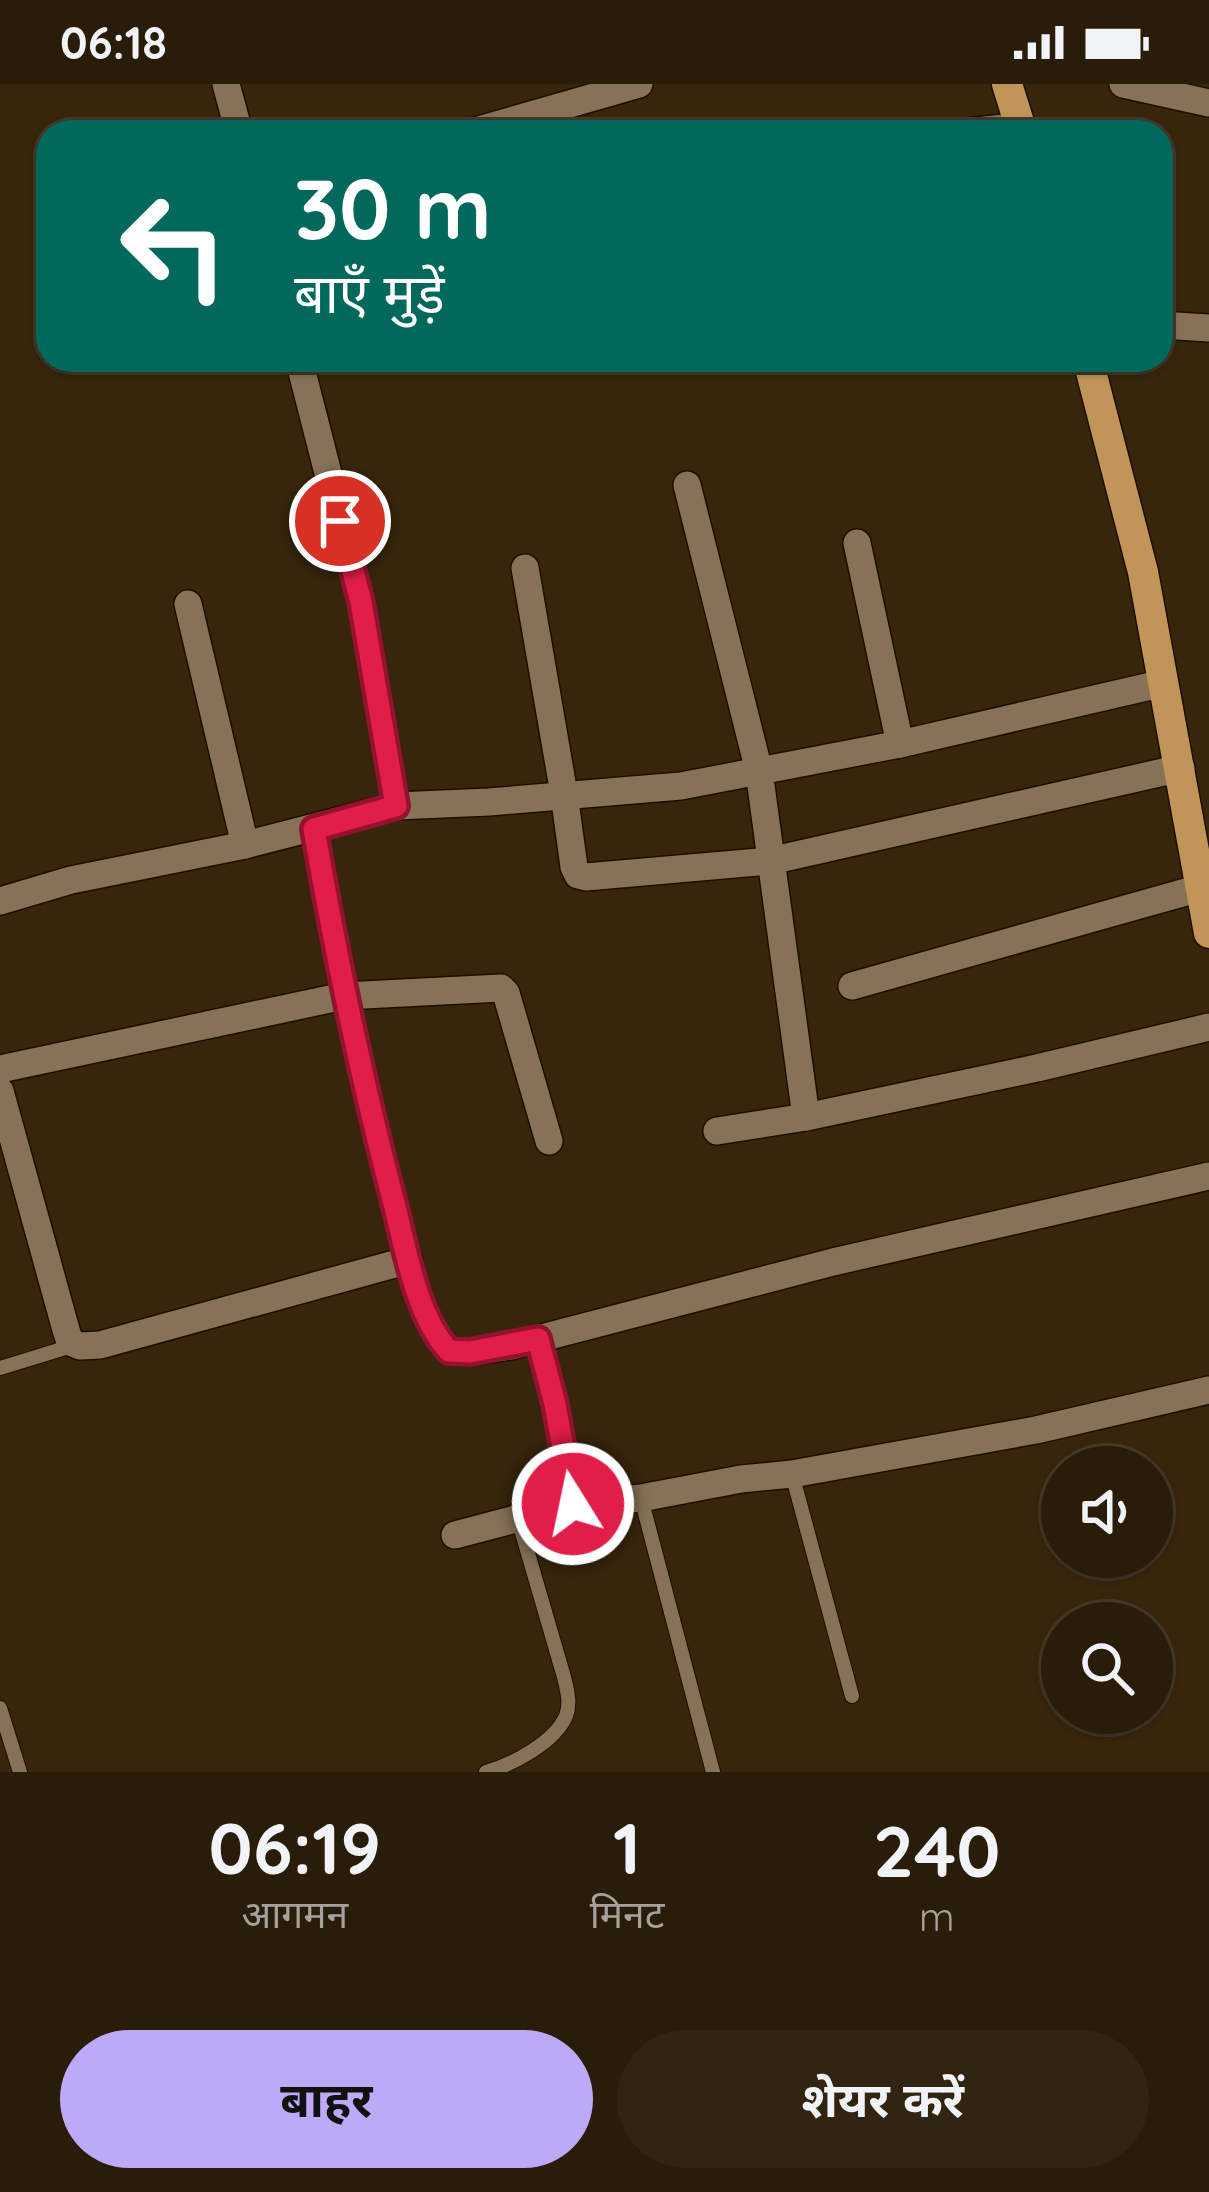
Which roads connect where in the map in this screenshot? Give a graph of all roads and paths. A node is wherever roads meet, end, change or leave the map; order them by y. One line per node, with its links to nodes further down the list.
1 (226, 84): 6 (street)
2 (639, 84): 7 (street)
3 (1007, 84): 8 (main road)
4 (1123, 84): 5 (street)
5 (1209, 103)
6 (236, 120)
7 (514, 120)
8 (1018, 120)
9 (1173, 326): 10 (street)
10 (1209, 328)
11 (302, 372): 22 (street)
12 (1091, 372): 17 (main road)
13 (687, 485): 20 (street)
14 (857, 543): 18 (street)
15 (525, 568): 21 (street)
16 (188, 604): 24 (street)
17 (1164, 683): 18 (street); 19 (main road)
18 (900, 744): 20 (street)
19 (1181, 768): 25 (street); 26 (main road)
20 (759, 771): 21 (street); 25 (street)
21 (564, 794): 22 (street); 25 (street)
22 (396, 806): 23 (street)
23 (314, 829): 24 (street); 30 (street)
24 (245, 845): 27 (street)
25 (770, 860): 34 (street)
26 (1200, 888): 28 (main road); 29 (street)
27 (0, 901)
28 (1209, 933)
29 (852, 986)
30 (344, 997): 32 (street); 36 (street); 38 (street)
31 (1209, 1028): 34 (street)
32 (0, 1069)
33 (0, 1091): 40 (street)
34 (806, 1117): 35 (street)
35 (717, 1131)
36 (548, 1141)
37 (1209, 1176): 39 (street)
38 (409, 1260): 39 (street); 40 (street)
39 (538, 1339): 45 (street)
40 (75, 1345): 41 (lane)
41 (0, 1368)
42 (1209, 1390): 43 (street)
43 (792, 1474): 44 (street); 48 (lane)
44 (641, 1498): 45 (street); 53 (lane)
45 (573, 1504): 46 (street)
46 (518, 1519): 47 (street); 50 (lane)
47 (455, 1535)
48 (852, 1696)
49 (0, 1708): 51 (lane)
50 (510, 1769): 52 (lane)
51 (20, 1772)
52 (486, 1772)
53 (713, 1772)

